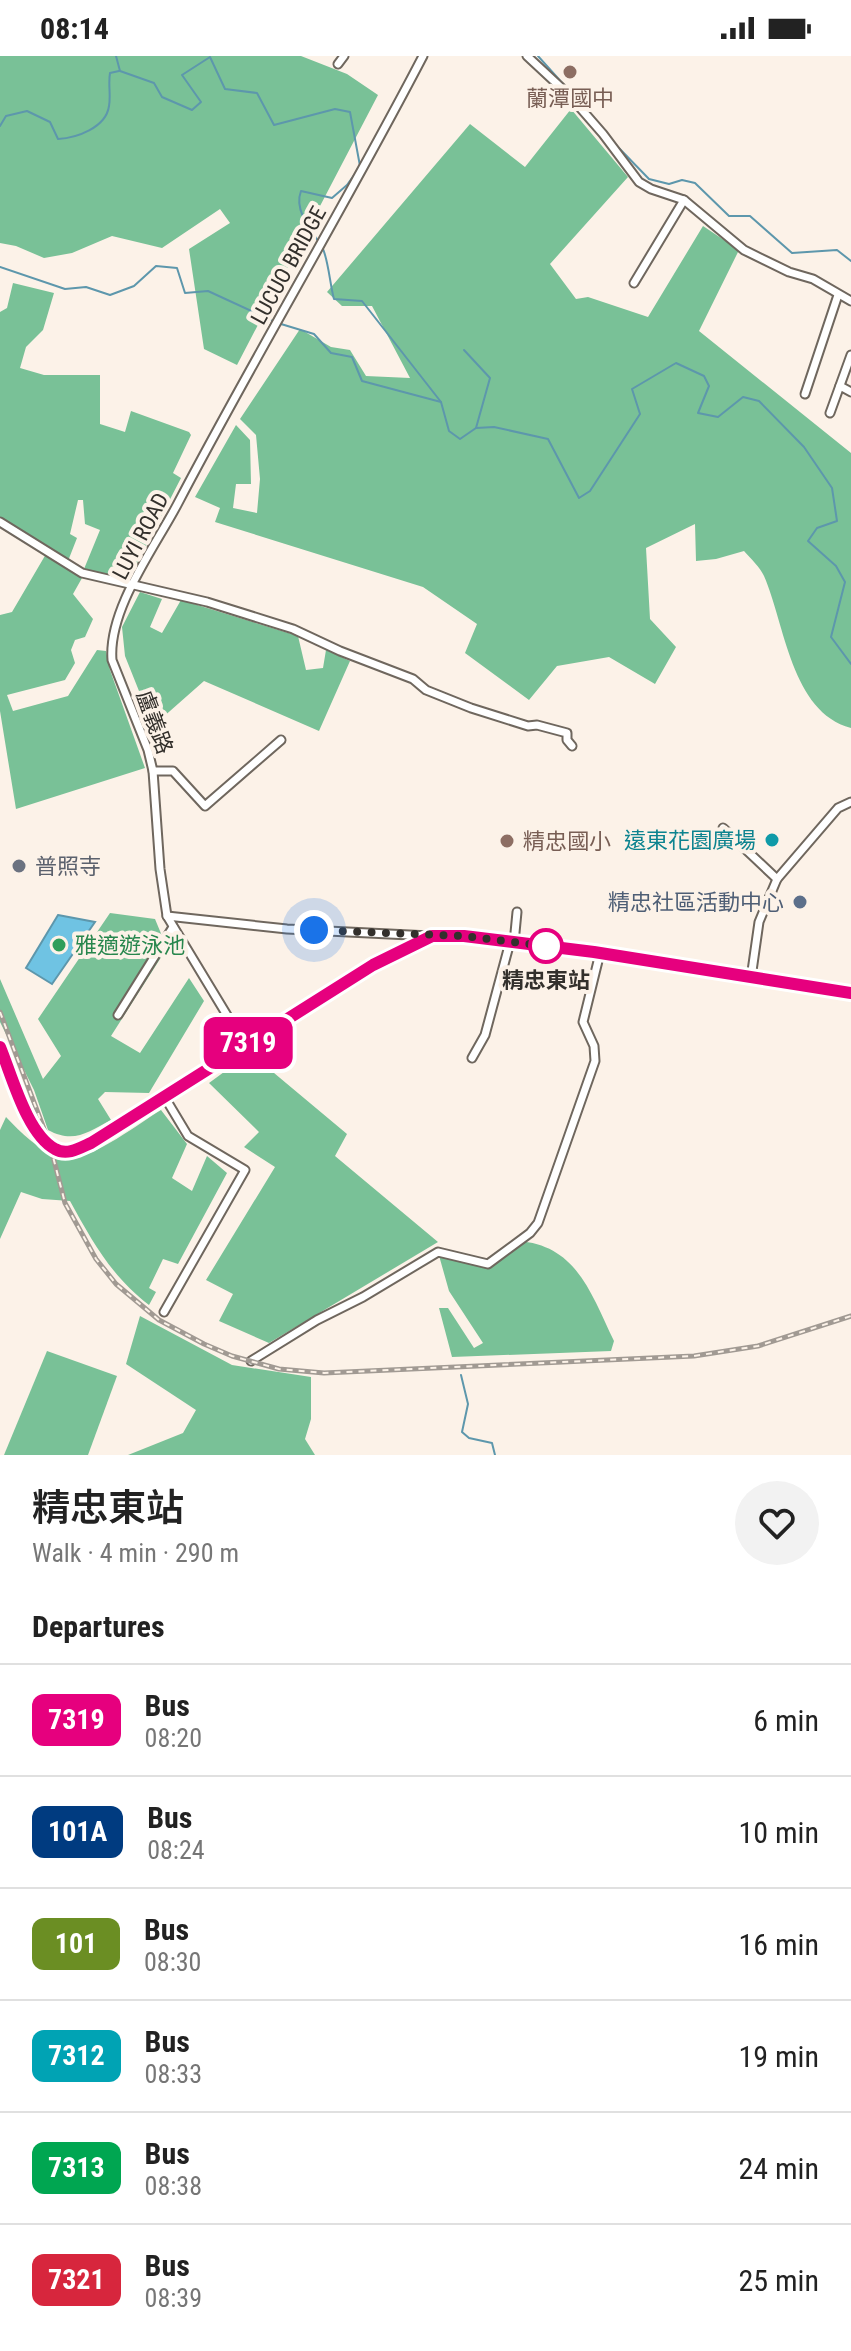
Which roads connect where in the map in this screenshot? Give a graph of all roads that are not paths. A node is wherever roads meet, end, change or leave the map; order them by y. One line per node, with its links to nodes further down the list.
1 (344, 56): 4 (street)
2 (423, 56): 14 (street, LUCUO BRIDGE)
3 (527, 56): 5 (street)
4 (338, 64)
5 (684, 200): 6 (street); 7 (street)
6 (634, 283)
7 (838, 295): 8 (street); 12 (street)
8 (851, 301)
9 (851, 355): 10 (street)
10 (840, 386): 11 (street); 13 (street)
11 (851, 392)
12 (805, 394)
13 (830, 413)
14 (207, 446): 16 (street, LUYI ROAD)
15 (0, 522): 16 (street)
16 (132, 587): 18 (street); 19 (street, LUYI ROAD)
17 (281, 740): 19 (street)
18 (572, 746)
19 (153, 771): 24 (street, LUYI ROAD)
20 (851, 802): 22 (street)
21 (723, 828): 22 (street)
22 (777, 879): 29 (street)
23 (517, 912): 27 (street)
24 (167, 916): 25 (street, LUYI ROAD); 26 (street)
25 (173, 927): 31 (street); 32 (street, LUYI ROAD)
26 (432, 936): 27 (main road); 32 (main road)
27 (512, 942): 28 (main road); 34 (street)
28 (600, 953): 29 (main road); 37 (street)
29 (751, 978): 30 (main road)
30 (851, 993)
31 (118, 1015)
32 (245, 1045): 35 (main road)
33 (0, 1047): 35 (main road)
34 (472, 1058)
35 (164, 1096): 36 (street)
36 (164, 1312)
37 (251, 1361)

